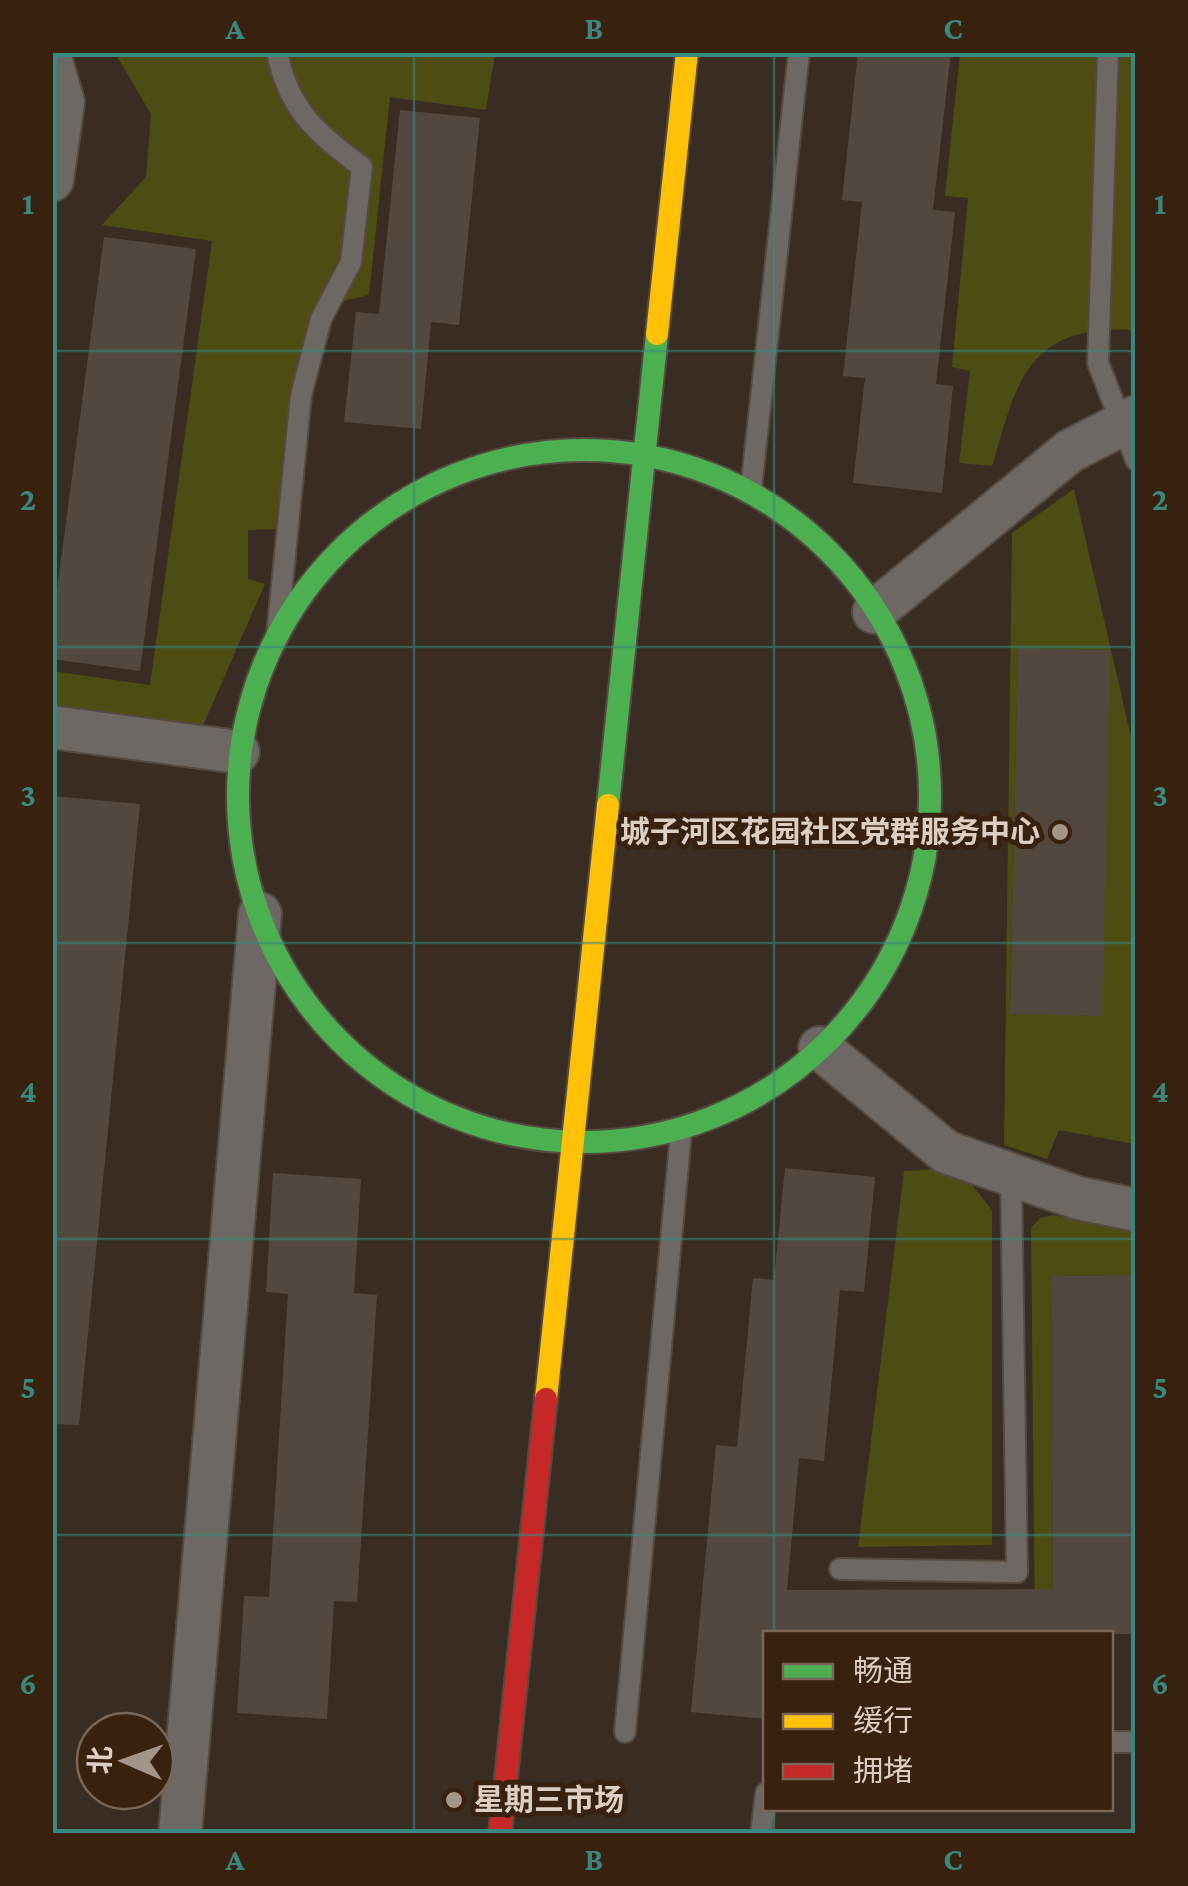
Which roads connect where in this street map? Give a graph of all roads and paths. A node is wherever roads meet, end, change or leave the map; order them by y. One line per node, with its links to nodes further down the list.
1 (277, 52): 11 (lane)
2 (688, 52): 8 (street)
3 (799, 52): 9 (lane)
4 (1108, 52): 7 (lane)
5 (52, 65): 6 (street)
6 (52, 180)
7 (1131, 434): 10 (street)
8 (646, 452): 9 (street); 11 (street); 17 (street)
9 (750, 489): 10 (street)
10 (874, 612): 15 (street)
11 (277, 635): 13 (street)
12 (52, 726): 13 (street)
13 (238, 752): 14 (street)
14 (260, 914): 17 (street); 22 (street)
15 (820, 1048): 16 (street); 18 (street)
16 (682, 1132): 17 (street); 21 (lane)
17 (572, 1146): 23 (street)
18 (1011, 1175): 19 (street); 20 (lane)
19 (1136, 1210)
20 (840, 1569)
21 (625, 1732)
22 (180, 1834)
23 (500, 1834)

